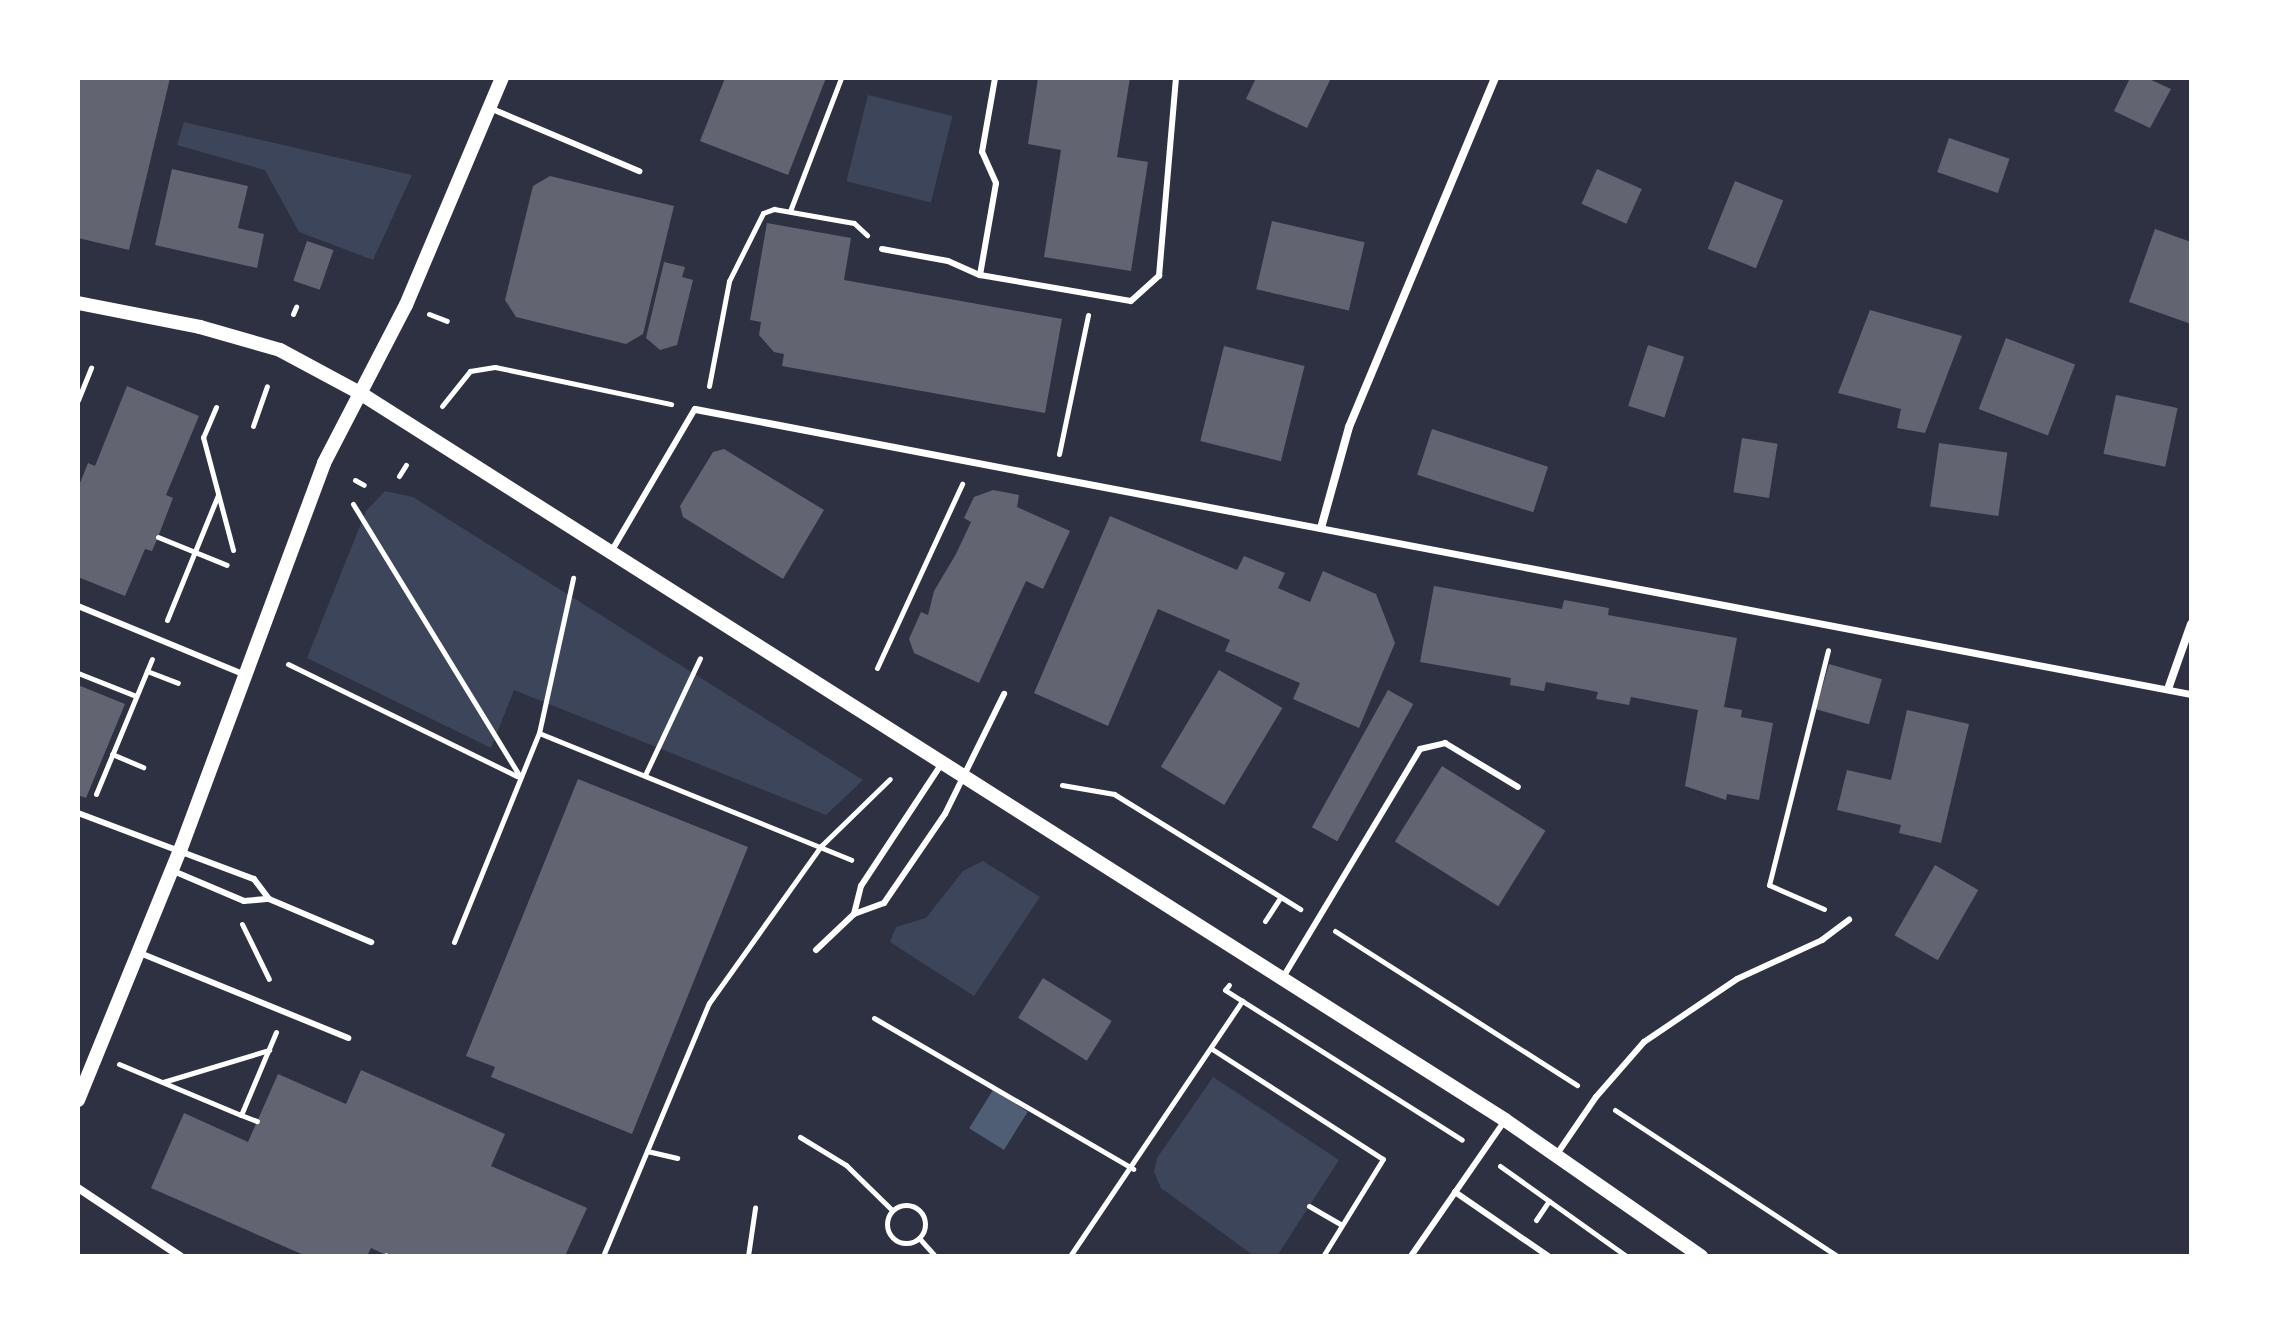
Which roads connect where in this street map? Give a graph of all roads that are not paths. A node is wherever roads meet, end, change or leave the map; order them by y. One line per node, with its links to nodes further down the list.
1 (502, 78): 5 (street)
2 (995, 78): 8 (lane)
3 (1176, 78): 8 (lane)
4 (1495, 78): 12 (street)
5 (489, 108): 6 (lane); 10 (street)
6 (639, 171)
7 (882, 249): 8 (lane)
8 (980, 275)
9 (78, 303): 10 (street)
10 (360, 393): 13 (street); 16 (street)
11 (695, 409): 12 (street); 13 (lane)
12 (1321, 528): 17 (street)
13 (611, 552): 20 (street)
14 (78, 606): 16 (lane)
15 (2191, 624): 17 (street)
16 (245, 675): 24 (street)
17 (2168, 689): 19 (street)
18 (1004, 694): 21 (lane)
19 (2191, 694)
20 (942, 763): 21 (street); 27 (lane)
21 (965, 779): 27 (lane); 32 (street)
22 (1518, 787): 32 (lane)
23 (78, 813): 24 (lane)
24 (181, 848): 25 (street); 26 (lane)
25 (171, 870): 26 (lane); 31 (street)
26 (269, 899): 29 (lane)
27 (854, 914): 30 (lane)
28 (1849, 920): 37 (lane)
29 (371, 942)
30 (816, 950)
31 (138, 952): 33 (lane); 34 (street)
32 (1282, 979): 36 (street)
33 (348, 1038)
34 (82, 1078): 35 (street)
35 (78, 1100)
36 (1505, 1120): 37 (street); 39 (lane)
37 (1557, 1154): 43 (street)
38 (78, 1188): 40 (street)
39 (1455, 1192): 41 (lane); 42 (lane)
40 (180, 1256)
41 (1411, 1256)
42 (1548, 1256)
43 (1701, 1256)

